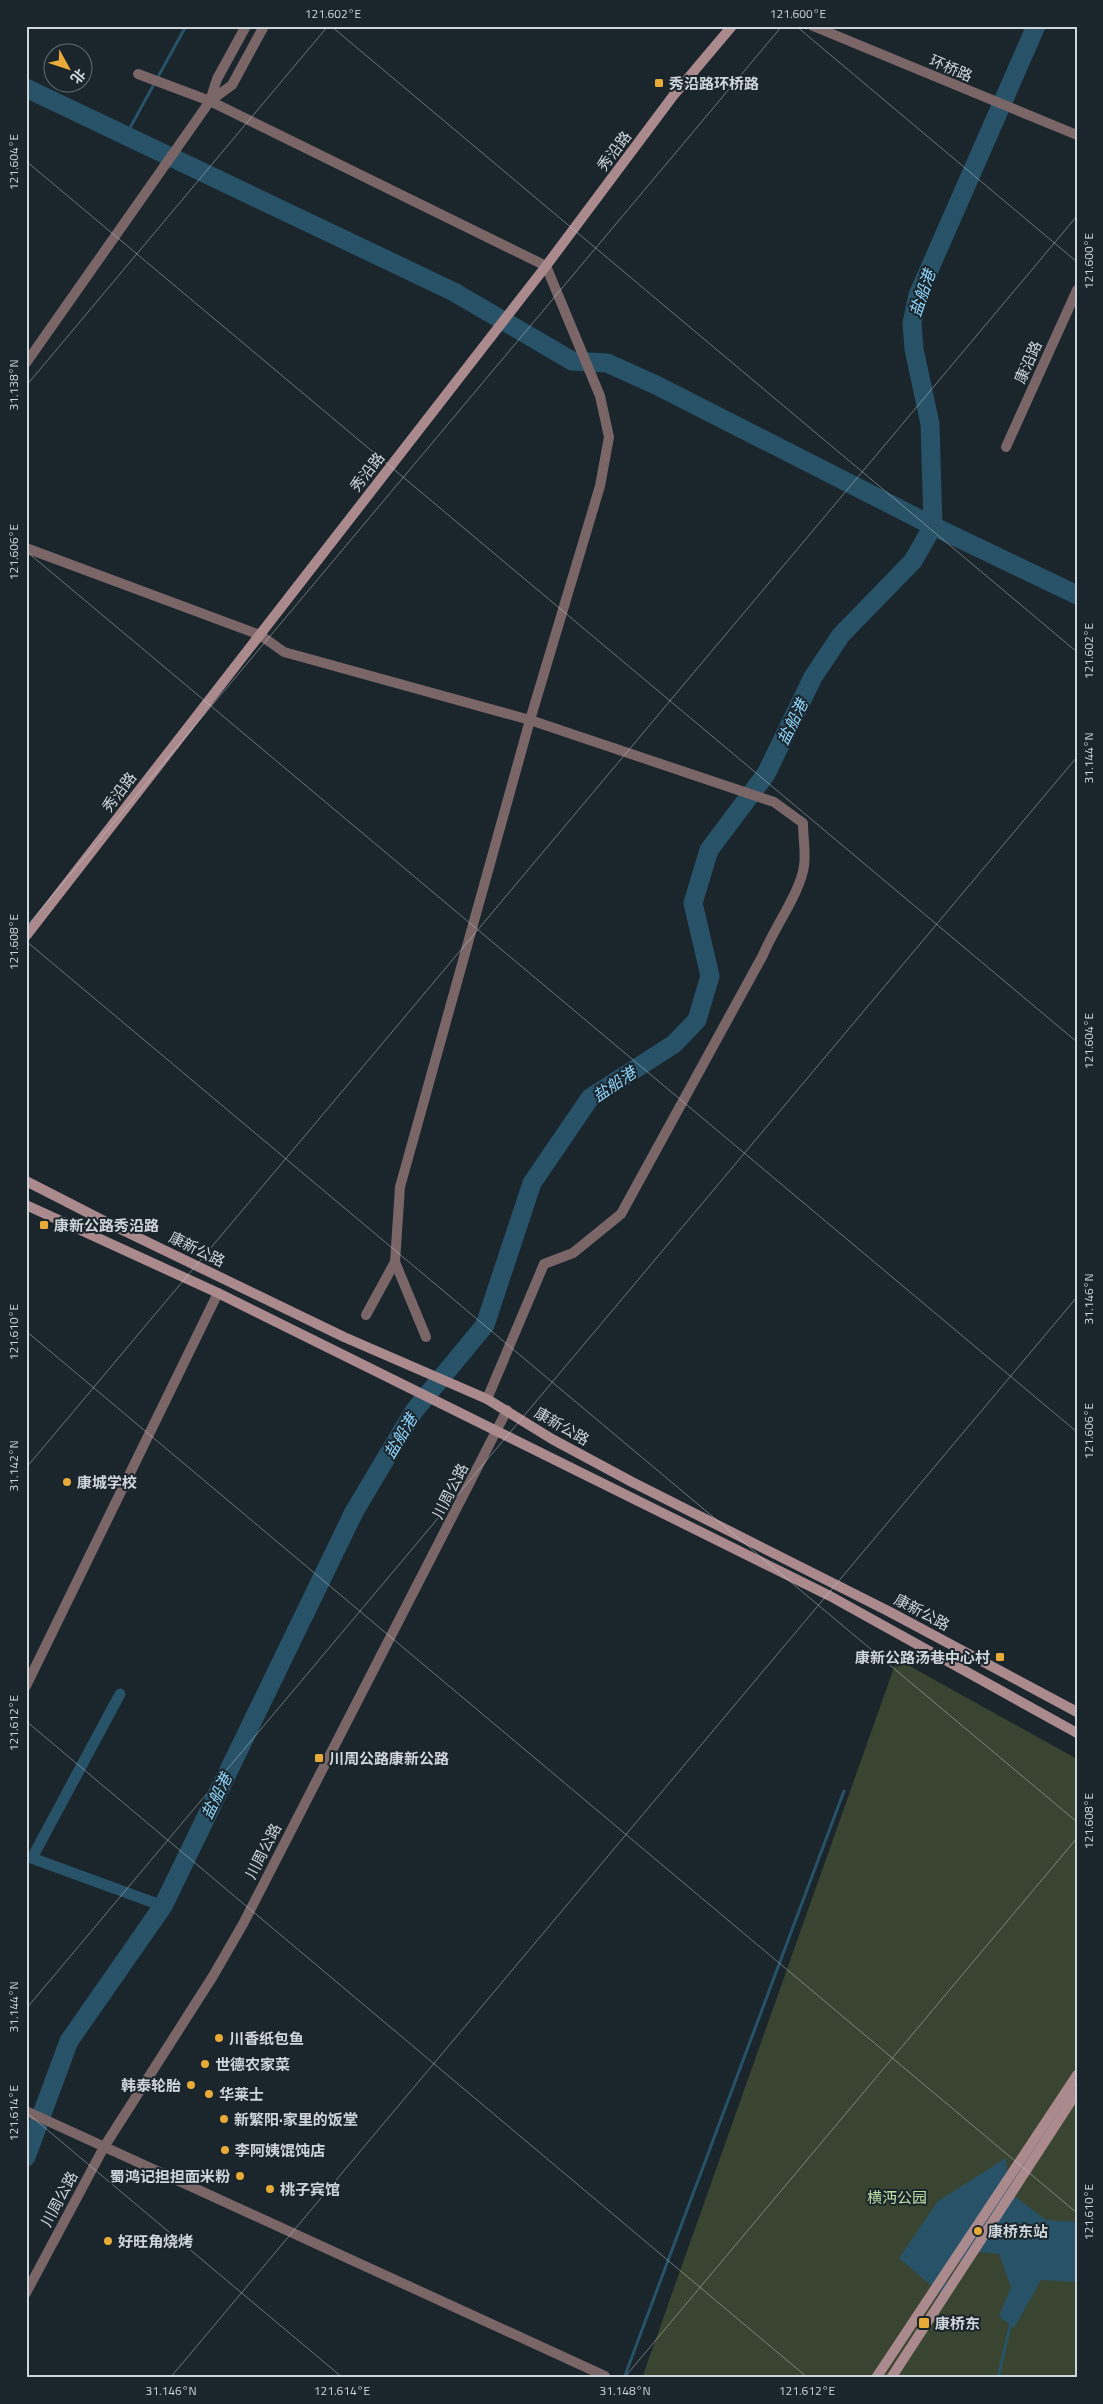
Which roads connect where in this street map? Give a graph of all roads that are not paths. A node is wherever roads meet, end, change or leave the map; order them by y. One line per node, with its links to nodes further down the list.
1 (246, 26): 6 (street)
2 (264, 26): 6 (street)
3 (732, 26): 8 (main road, 秀沿路)
4 (813, 26): 7 (street, 环桥路)
5 (138, 74): 6 (street)
6 (210, 102): 8 (street); 10 (street)
7 (1077, 135)
8 (546, 266): 13 (main road, 秀沿路); 14 (street)
9 (1077, 290): 11 (street, 康沿路)
10 (26, 363)
11 (1006, 447)
12 (26, 548): 13 (street)
13 (260, 635): 14 (street); 15 (main road, 秀沿路)
14 (530, 720): 18 (street); 22 (street)
15 (26, 936)
16 (26, 1180): 22 (main road, 康新公路)
17 (26, 1205): 19 (main road, 康新公路)
18 (395, 1262): 20 (street); 21 (street)
19 (218, 1294): 24 (main road, 康新公路); 25 (street)
20 (366, 1314)
21 (426, 1337)
22 (487, 1399): 23 (main road, 康新公路)
23 (507, 1410): 24 (street, 川周公路); 26 (main road, 康新公路)
24 (496, 1432): 27 (main road, 康新公路); 31 (street, 川周公路)
25 (26, 1686)
26 (1077, 1712)
27 (1077, 1733)
28 (1077, 2075): 34 (main road)
29 (1077, 2092): 35 (main road)
30 (26, 2111): 31 (street)
31 (104, 2147): 32 (street, 川周公路); 33 (street)
32 (26, 2293)
33 (605, 2376)
34 (876, 2378)
35 (891, 2378)

